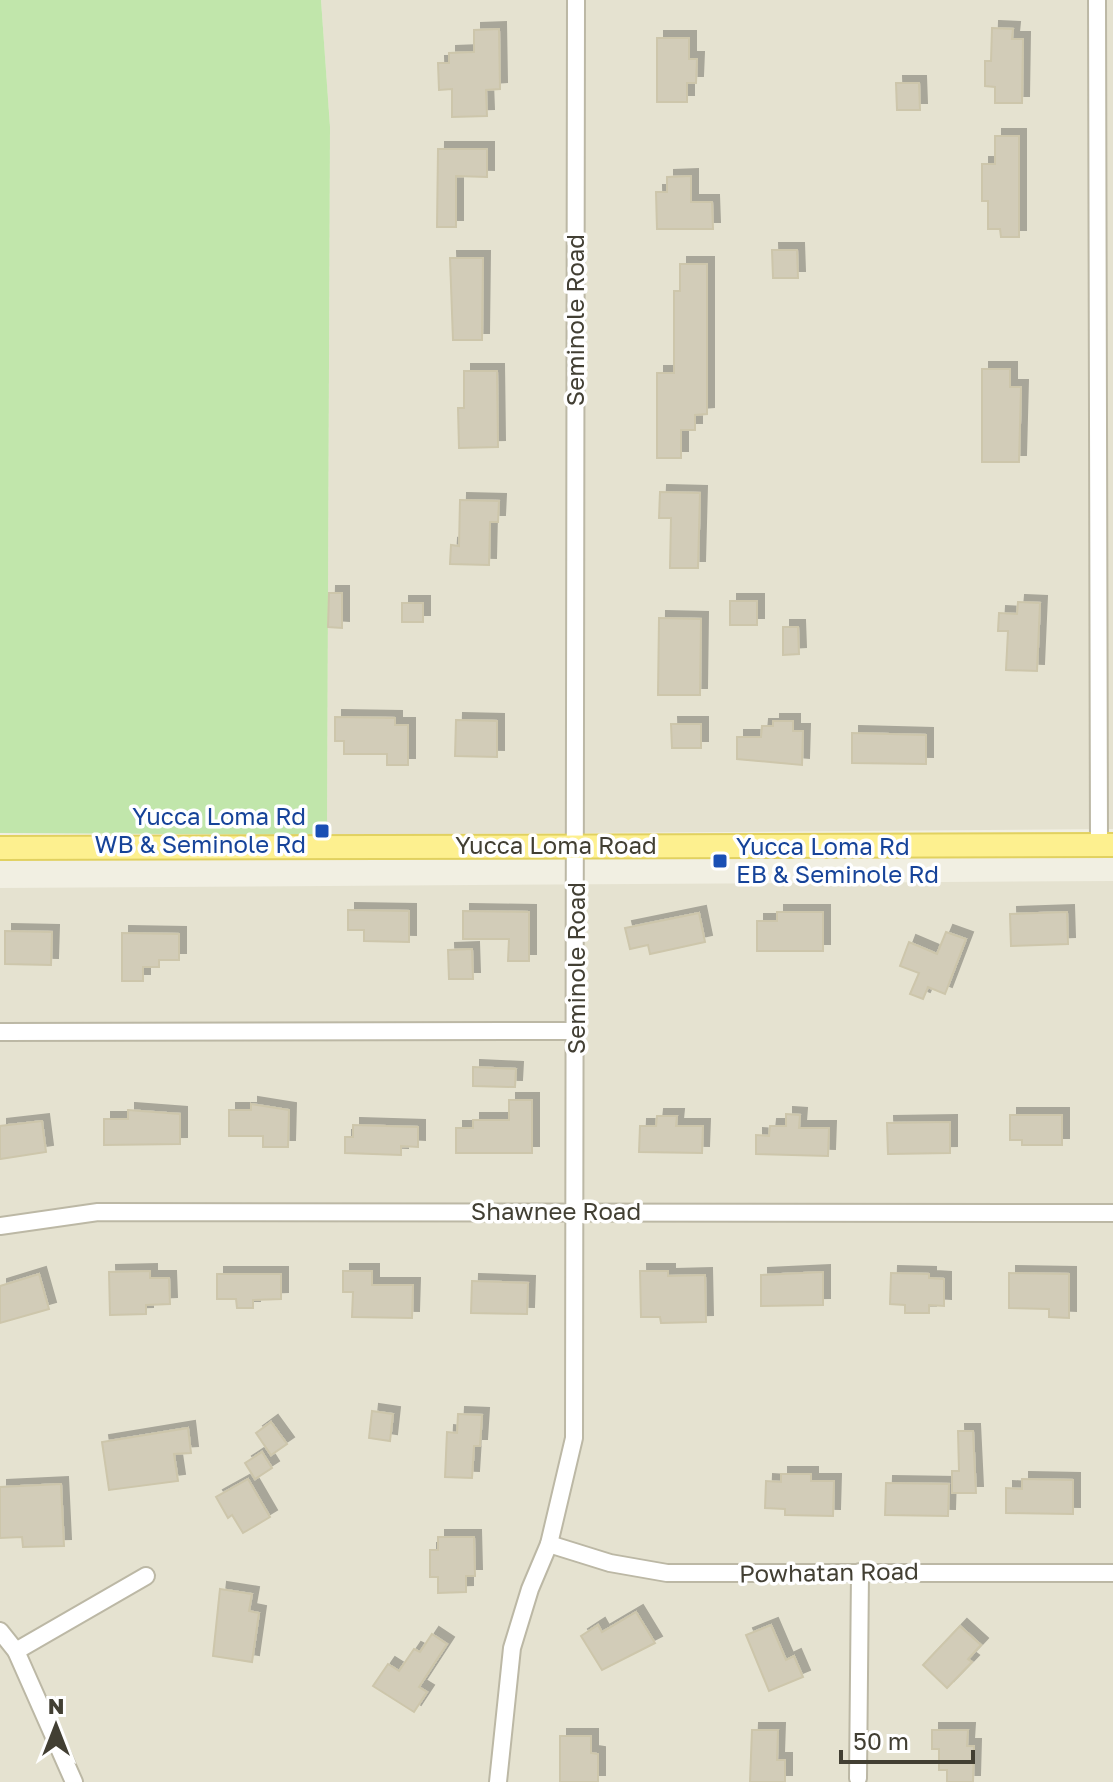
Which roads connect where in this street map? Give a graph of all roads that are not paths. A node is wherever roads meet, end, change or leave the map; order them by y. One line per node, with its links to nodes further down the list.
1 (576, 0): 4 (street, Seminole Road)
2 (1097, 0): 3 (street)
3 (1106, 845): 4 (main road, Yucca Loma Road)
4 (577, 846): 5 (main road, Yucca Loma Road); 6 (street, Seminole Road)
5 (0, 848)
6 (576, 1031): 7 (street); 8 (street, Seminole Road)
7 (0, 1032)
8 (576, 1211): 9 (street, Shawnee Road); 10 (street, Shawnee Road); 11 (street, Seminole Road)
9 (1113, 1213)
10 (0, 1226)
11 (549, 1544): 12 (street, Powhatan Road); 19 (street, Seminole Road)
12 (860, 1572): 13 (street, Powhatan Road); 17 (street)
13 (1113, 1573)
14 (146, 1576): 16 (street)
15 (0, 1631): 16 (street)
16 (16, 1651): 18 (street)
17 (858, 1778)
18 (74, 1782)
19 (498, 1782)

